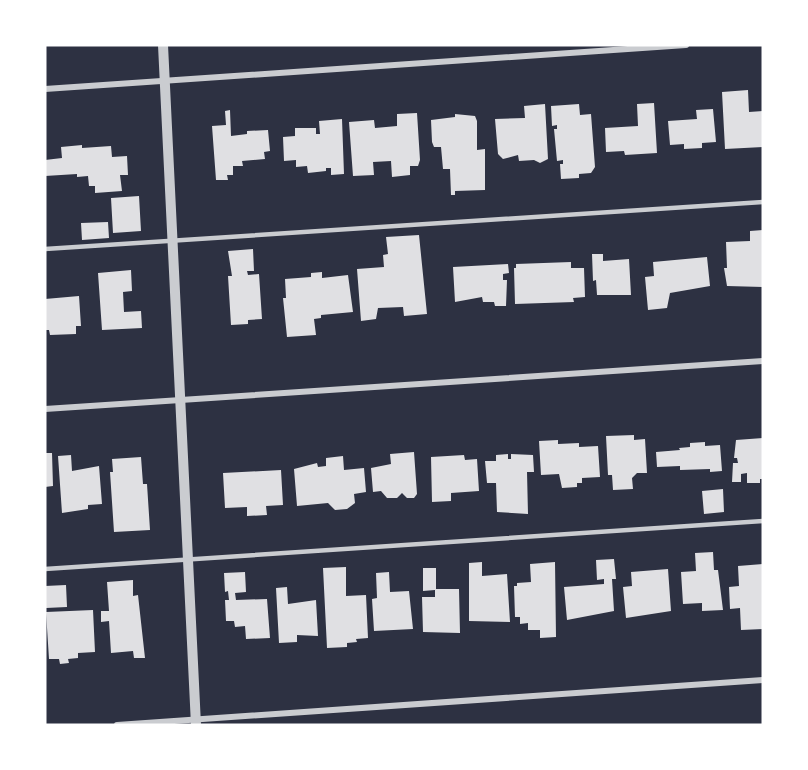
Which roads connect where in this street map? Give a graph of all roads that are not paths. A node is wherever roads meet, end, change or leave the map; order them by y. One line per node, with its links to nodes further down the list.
1 (163, 45): 3 (street)
2 (686, 45): 3 (street)
3 (165, 81): 4 (street); 6 (street)
4 (45, 89)
5 (763, 202): 6 (lane)
6 (172, 240): 7 (lane); 9 (street)
7 (45, 249)
8 (763, 361): 9 (street)
9 (180, 401): 10 (street); 12 (street)
10 (45, 410)
11 (763, 521): 12 (lane)
12 (188, 560): 13 (lane); 15 (street)
13 (45, 569)
14 (763, 680): 15 (street)
15 (196, 723): 16 (street)
16 (117, 725)

